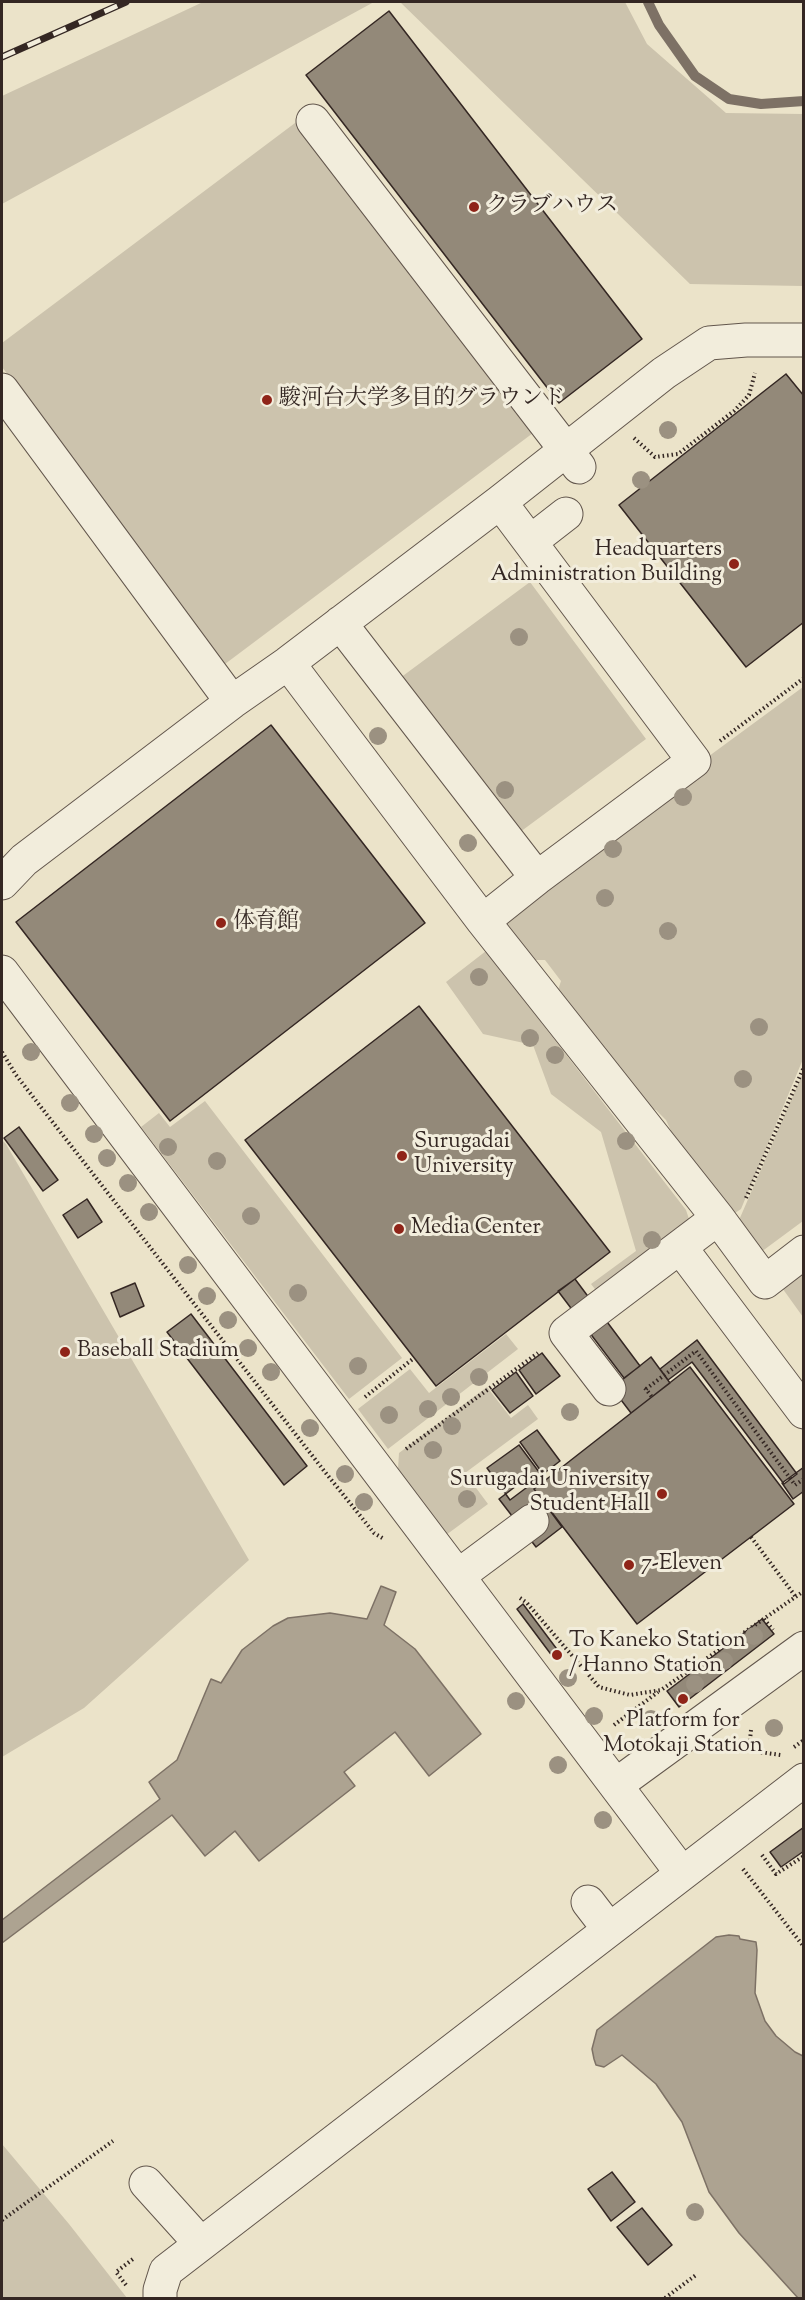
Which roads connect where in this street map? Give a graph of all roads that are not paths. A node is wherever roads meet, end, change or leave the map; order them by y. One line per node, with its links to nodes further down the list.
1 (313, 121): 4 (lane)
2 (804, 340): 4 (lane)
3 (2, 390): 10 (lane)
4 (573, 459): 5 (lane)
5 (500, 502): 7 (lane); 8 (lane)
6 (566, 514): 7 (lane)
7 (530, 542): 11 (lane)
8 (340, 623): 9 (lane); 11 (lane)
9 (288, 663): 10 (lane); 13 (lane)
10 (232, 702): 12 (lane)
11 (537, 878): 13 (lane)
12 (2, 883)
13 (483, 921): 15 (lane)
14 (2, 972): 21 (lane)
15 (724, 1226): 16 (lane); 17 (lane)
16 (681, 1247): 18 (lane); 19 (lane)
17 (804, 1252)
18 (609, 1389)
19 (804, 1412)
20 (531, 1521): 21 (lane)
21 (458, 1576): 24 (lane)
22 (804, 1648): 24 (lane)
23 (804, 1780): 25 (lane)
24 (616, 1785): 25 (lane)
25 (681, 1872): 27 (lane)
26 (588, 1902): 27 (lane)
27 (608, 1928): 29 (lane)
28 (146, 2183): 29 (lane)
29 (201, 2244): 30 (lane)
30 (160, 2298)

